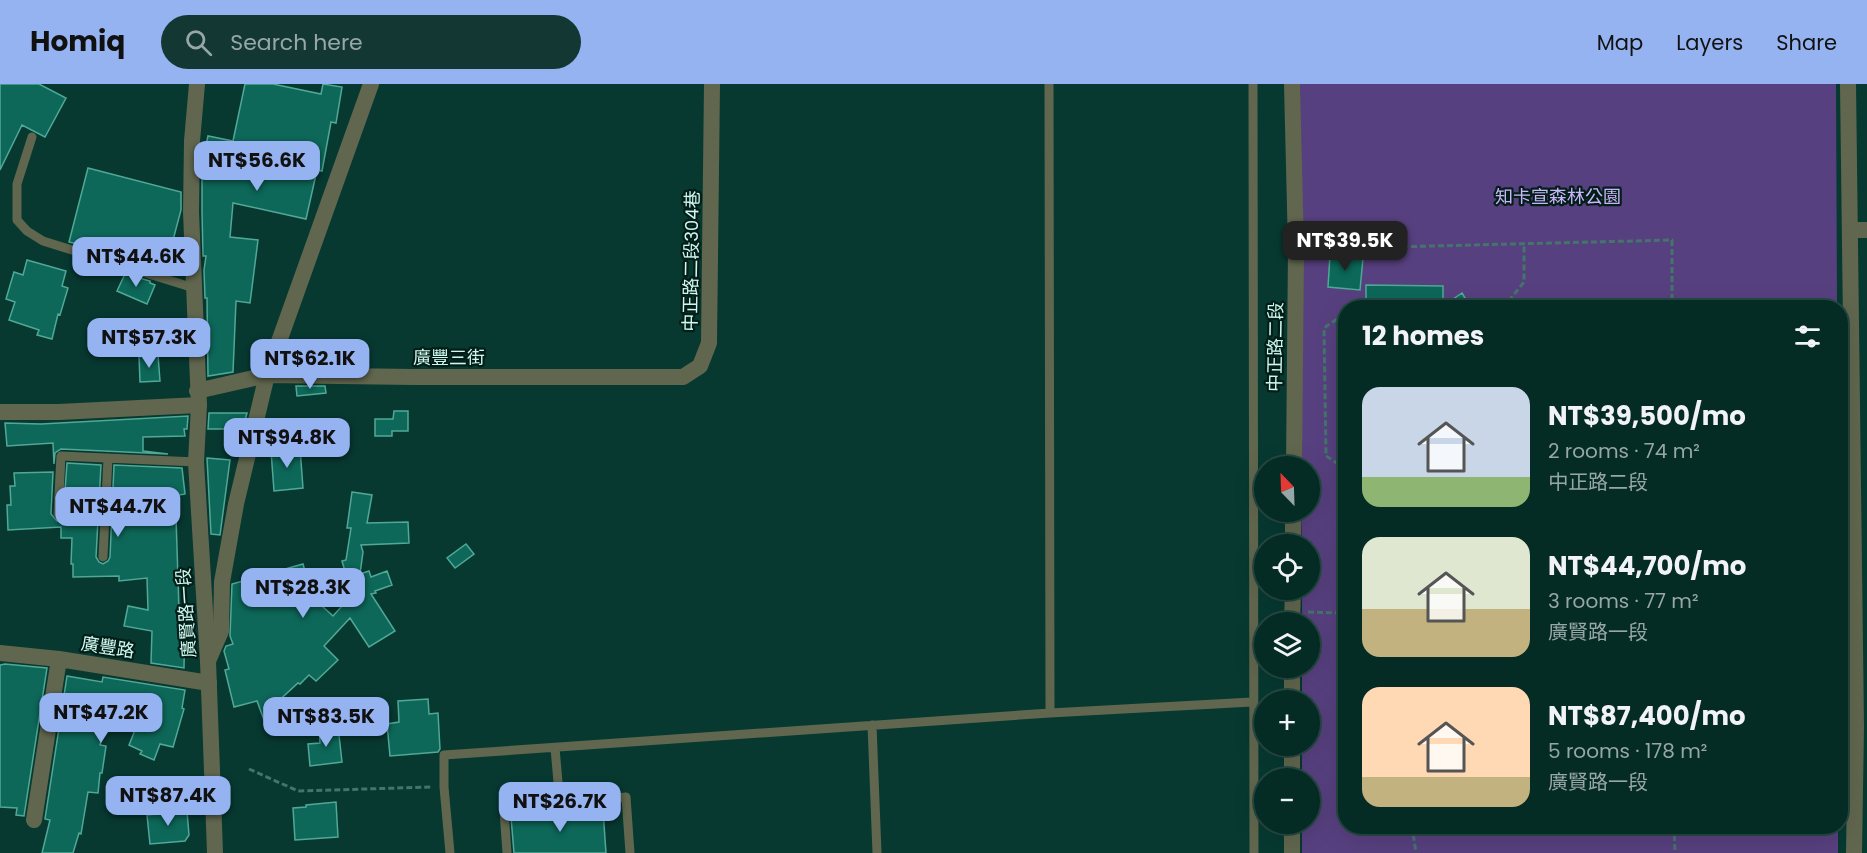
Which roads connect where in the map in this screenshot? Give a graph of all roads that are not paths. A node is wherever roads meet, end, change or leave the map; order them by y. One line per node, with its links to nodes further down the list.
1 (197, 84): 11 (street, 廣賢路一段)
2 (371, 84): 12 (street)
3 (712, 84): 13 (street, 中正路二段304巷)
4 (1049, 84): 26 (lane)
5 (1253, 84): 25 (lane)
6 (1292, 84): 16 (street, 中正路二段)
7 (1848, 84): 9 (street)
8 (32, 137): 11 (lane)
9 (1850, 230): 10 (street); 28 (street)
10 (1867, 230)
11 (194, 288): 14 (street, 廣賢路一段)
12 (267, 375): 13 (street, 廣豐三街); 14 (street, 廣豐三街); 23 (street)
13 (523, 377)
14 (198, 398): 15 (street, 廣豐三街); 18 (street, 廣賢路一段)
15 (0, 412)
16 (1294, 456)
17 (108, 458): 18 (lane); 19 (lane); 20 (lane)
18 (196, 462): 23 (street, 廣賢路一段)
19 (58, 514)
20 (103, 557)
21 (0, 653): 22 (street, 廣豐路)
22 (59, 659): 24 (street, 廣豐路); 31 (street)
23 (208, 661): 24 (street, 廣賢路一段)
24 (209, 683): 33 (street, 廣賢路一段)
25 (1252, 702): 26 (lane); 38 (lane)
26 (1050, 713): 27 (lane)
27 (872, 725): 29 (lane); 37 (lane)
28 (1862, 726): 40 (street)
29 (555, 748): 30 (lane); 34 (lane)
30 (560, 805): 35 (lane); 36 (lane)
31 (34, 820)
32 (1292, 834): 39 (street)
33 (215, 853)
34 (450, 853)
35 (507, 853)
36 (630, 853)
37 (877, 853)
38 (1254, 853)
39 (1292, 853)
40 (1854, 853)

